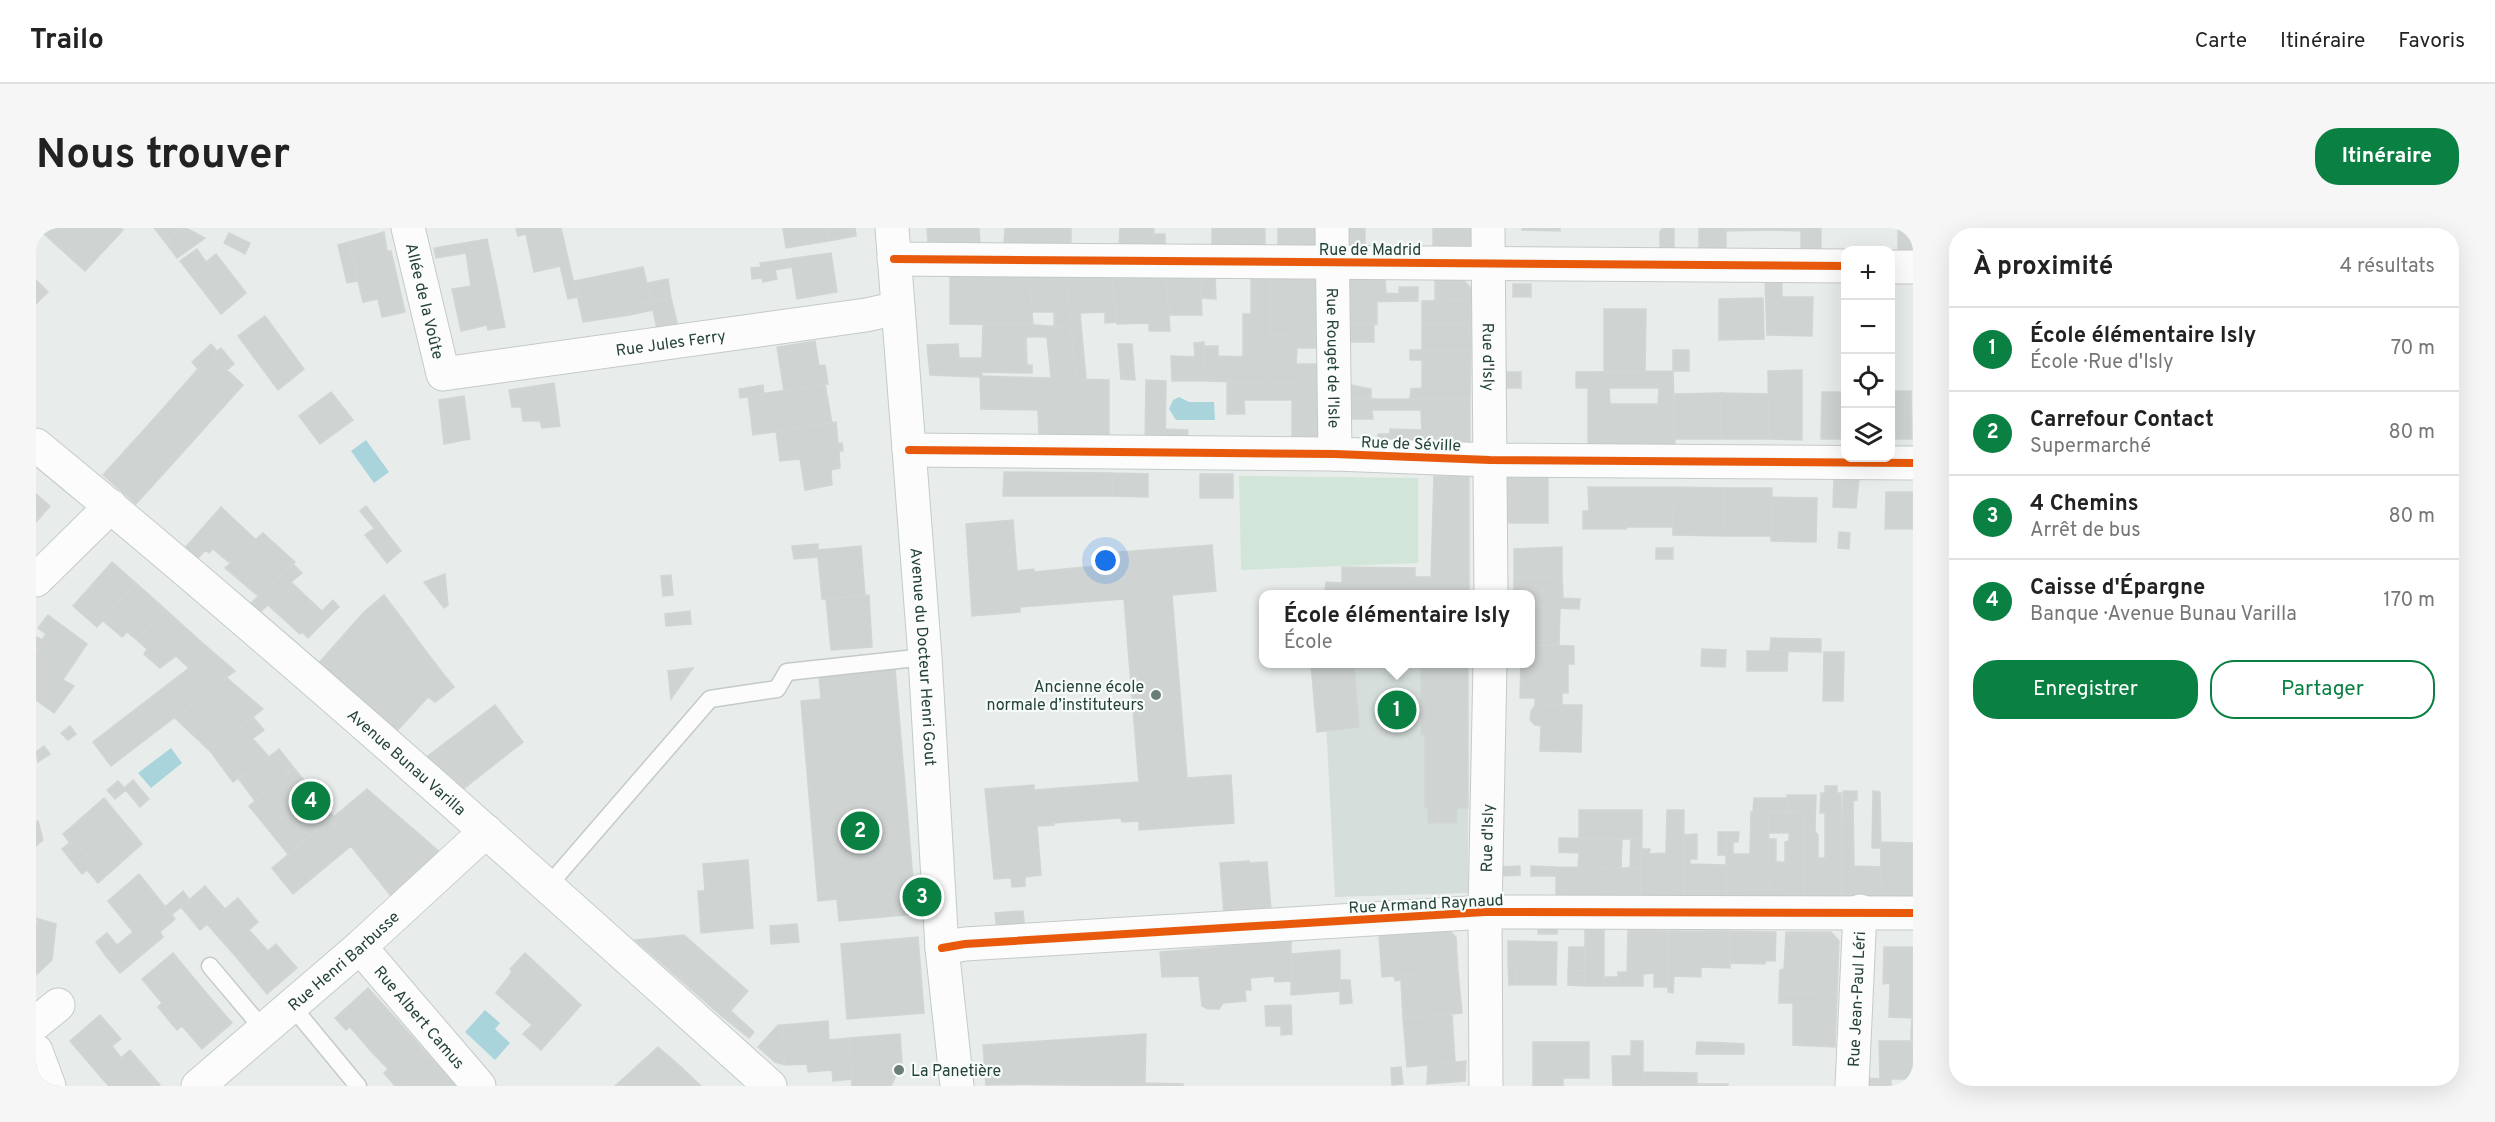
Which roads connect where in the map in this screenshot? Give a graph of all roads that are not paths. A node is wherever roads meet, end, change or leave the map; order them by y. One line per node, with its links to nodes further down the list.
1 (408, 228): 11 (street, Allée de la Voûte)
2 (1332, 228): 6 (street, Rue Rouget de l'Isle)
3 (1488, 228): 5 (street, Rue d'Isly)
4 (893, 243): 6 (street, Rue de Madrid); 10 (street, Avenue du Docteur Henri Gout)
5 (1488, 262): 6 (street, Rue de Madrid); 7 (street, Rue de Madrid); 15 (street, Rue d'Isly)
6 (1331, 264): 14 (street, Rue Rouget de l'Isle)
7 (1841, 266)
8 (1895, 267): 9 (street)
9 (1913, 267)
10 (898, 308): 11 (street, Rue Jules Ferry); 13 (street, Avenue du Docteur Henri Gout)
11 (443, 374)
12 (36, 445): 17 (street, Avenue Bunau Varilla)
13 (909, 450): 14 (street, Rue de Séville); 20 (street, Avenue du Docteur Henri Gout)
14 (1335, 454): 15 (street, Rue de Séville)
15 (1491, 460): 16 (street, Rue de Séville); 19 (street, Rue d'Isly)
16 (1913, 463)
17 (111, 506): 18 (street); 22 (street, Avenue Bunau Varilla)
18 (36, 580)
19 (1491, 590)
20 (924, 657): 23 (lane); 28 (street, Avenue du Docteur Henri Gout)
21 (1490, 668): 25 (street, Rue d'Isly)
22 (486, 831): 23 (street, Avenue Bunau Varilla); 27 (street, Rue Henri Barbusse)
23 (548, 886): 37 (street, Avenue Bunau Varilla)
24 (1860, 911): 25 (street, Rue Armand Raynaud); 26 (street, Rue Armand Raynaud); 40 (street, Rue Jean-Paul Léri)
25 (1485, 912): 28 (street, Rue Armand Raynaud); 39 (street, Rue d'Isly)
26 (1913, 913)
27 (360, 947): 30 (street, Rue Henri Barbusse); 36 (street, Rue Albert Camus)
28 (942, 948): 38 (street, Avenue du Docteur Henri Gout)
29 (210, 966): 31 (lane)
30 (291, 1005): 31 (street, Rue Henri Barbusse); 35 (lane)
31 (263, 1029): 34 (street, Rue Henri Barbusse)
32 (36, 1051): 33 (street)
33 (50, 1086)
34 (198, 1086)
35 (358, 1086)
36 (479, 1086)
37 (770, 1086)
38 (957, 1086)
39 (1486, 1086)
40 (1852, 1086)

